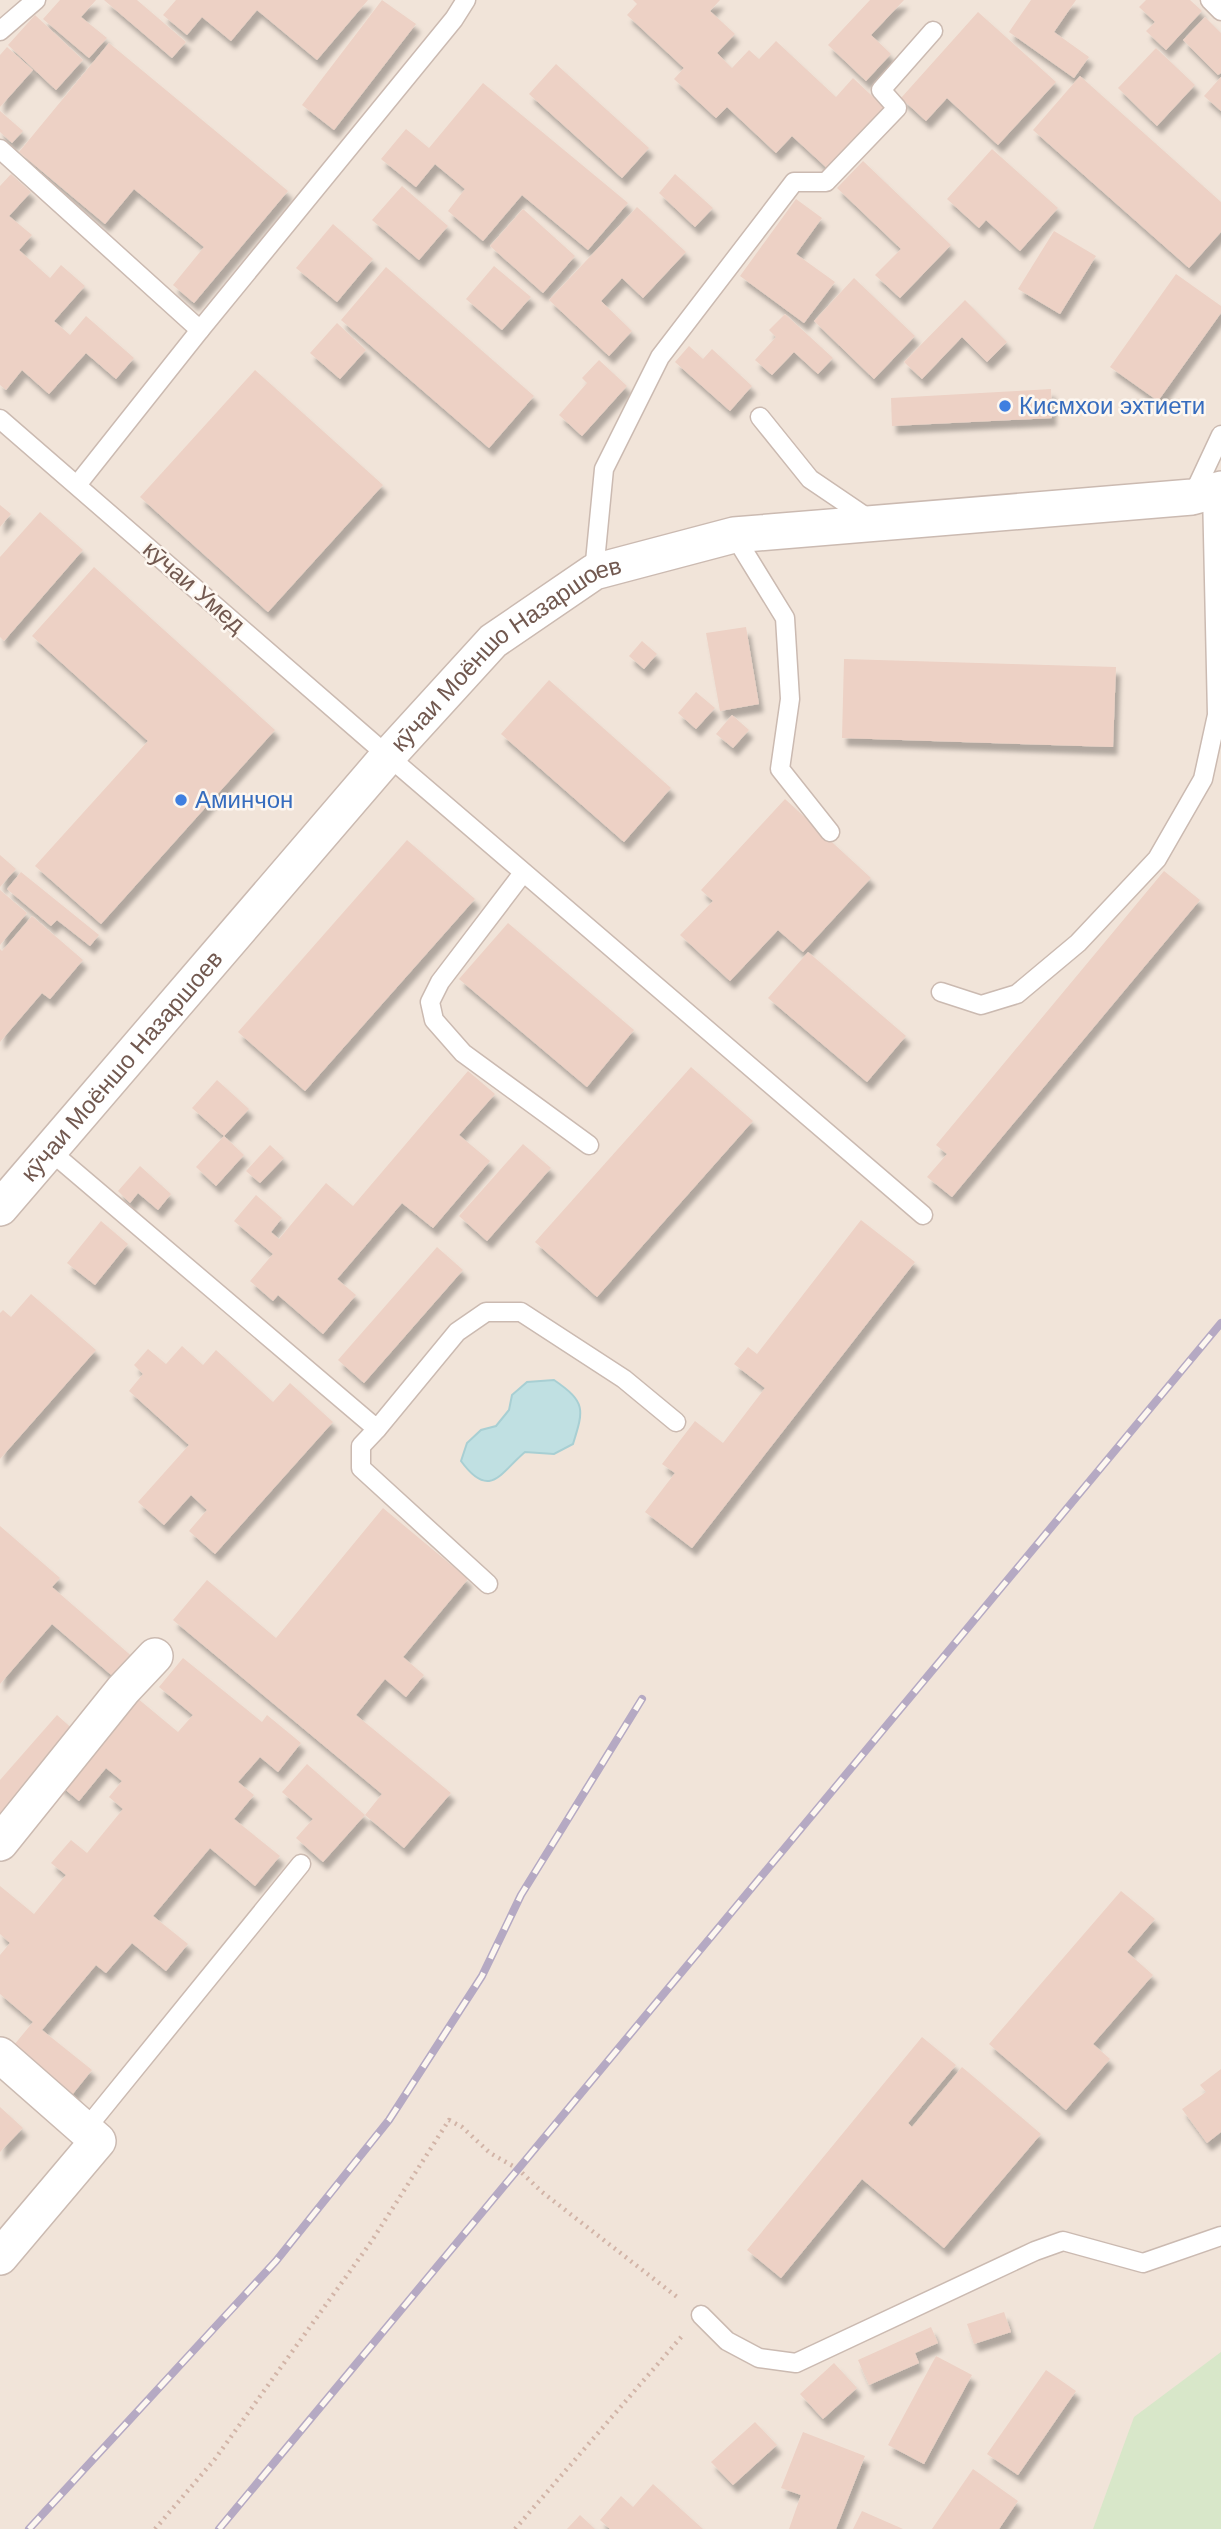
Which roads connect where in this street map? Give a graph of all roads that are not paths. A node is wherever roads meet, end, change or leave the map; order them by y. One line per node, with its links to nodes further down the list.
1 (36, 0): 5 (lane)
2 (466, 0): 8 (lane)
3 (1210, 0): 4 (lane)
4 (1221, 10)
5 (0, 31)
6 (933, 31): 16 (lane)
7 (0, 149): 8 (lane)
8 (200, 330): 12 (lane)
9 (760, 418): 14 (lane)
10 (0, 419): 12 (lane, кӯчаи Умед)
11 (1221, 435): 13 (lane)
12 (77, 485): 17 (lane, кӯчаи Умед)
13 (1208, 493): 14 (street, кӯчаи Моёншо Назаршоев); 20 (lane)
14 (876, 523): 15 (street, кӯчаи Моёншо Назаршоев)
15 (734, 535): 16 (street, кӯчаи Моёншо Назаршоев); 18 (lane)
16 (594, 572): 17 (street, кӯчаи Моёншо Назаршоев)
17 (388, 757): 19 (lane, кӯчаи Умед); 22 (street, кӯчаи Моёншо Назаршоев)
18 (830, 832)
19 (523, 873): 21 (lane); 24 (lane, кӯчаи Умед)
20 (941, 992)
21 (589, 1145)
22 (50, 1150): 23 (street, кӯчаи Моёншо Назаршоев); 26 (lane)
23 (0, 1208)
24 (923, 1215)
25 (676, 1422): 26 (lane)
26 (377, 1429): 27 (lane)
27 (488, 1584)
28 (155, 1656): 29 (street)
29 (0, 1843)
30 (301, 1864): 32 (lane)
31 (0, 2055): 32 (street)
32 (85, 2130): 34 (street)
33 (1221, 2236): 35 (lane)
34 (0, 2257)
35 (701, 2315)

